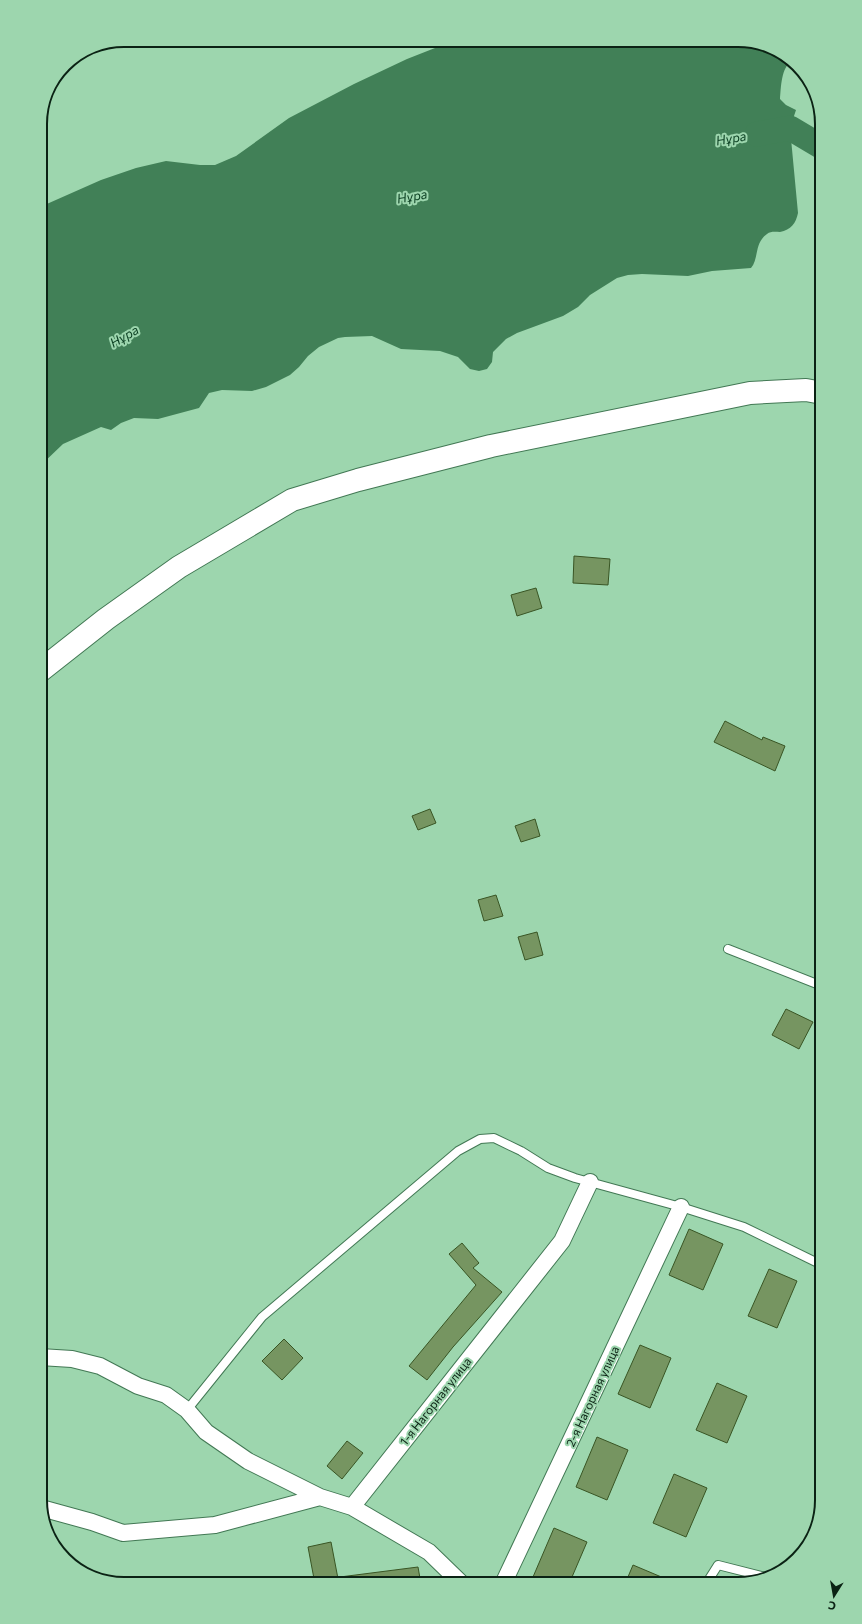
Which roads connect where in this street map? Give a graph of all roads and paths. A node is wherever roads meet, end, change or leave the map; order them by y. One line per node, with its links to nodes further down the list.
1 (815, 392): 2 (street)
2 (47, 665)
3 (728, 949): 4 (lane)
4 (815, 983)
5 (590, 1182): 6 (lane); 9 (lane); 11 (street, 1-я Нагорная улица)
6 (681, 1207): 7 (lane); 15 (street, 2-я Нагорная улица)
7 (815, 1262)
8 (47, 1357): 9 (street)
9 (187, 1410): 10 (street)
10 (320, 1497): 11 (street); 12 (street)
11 (352, 1507): 14 (street)
12 (48, 1510)
13 (757, 1575): 16 (lane)
14 (455, 1577)
15 (506, 1577)
16 (710, 1577)

